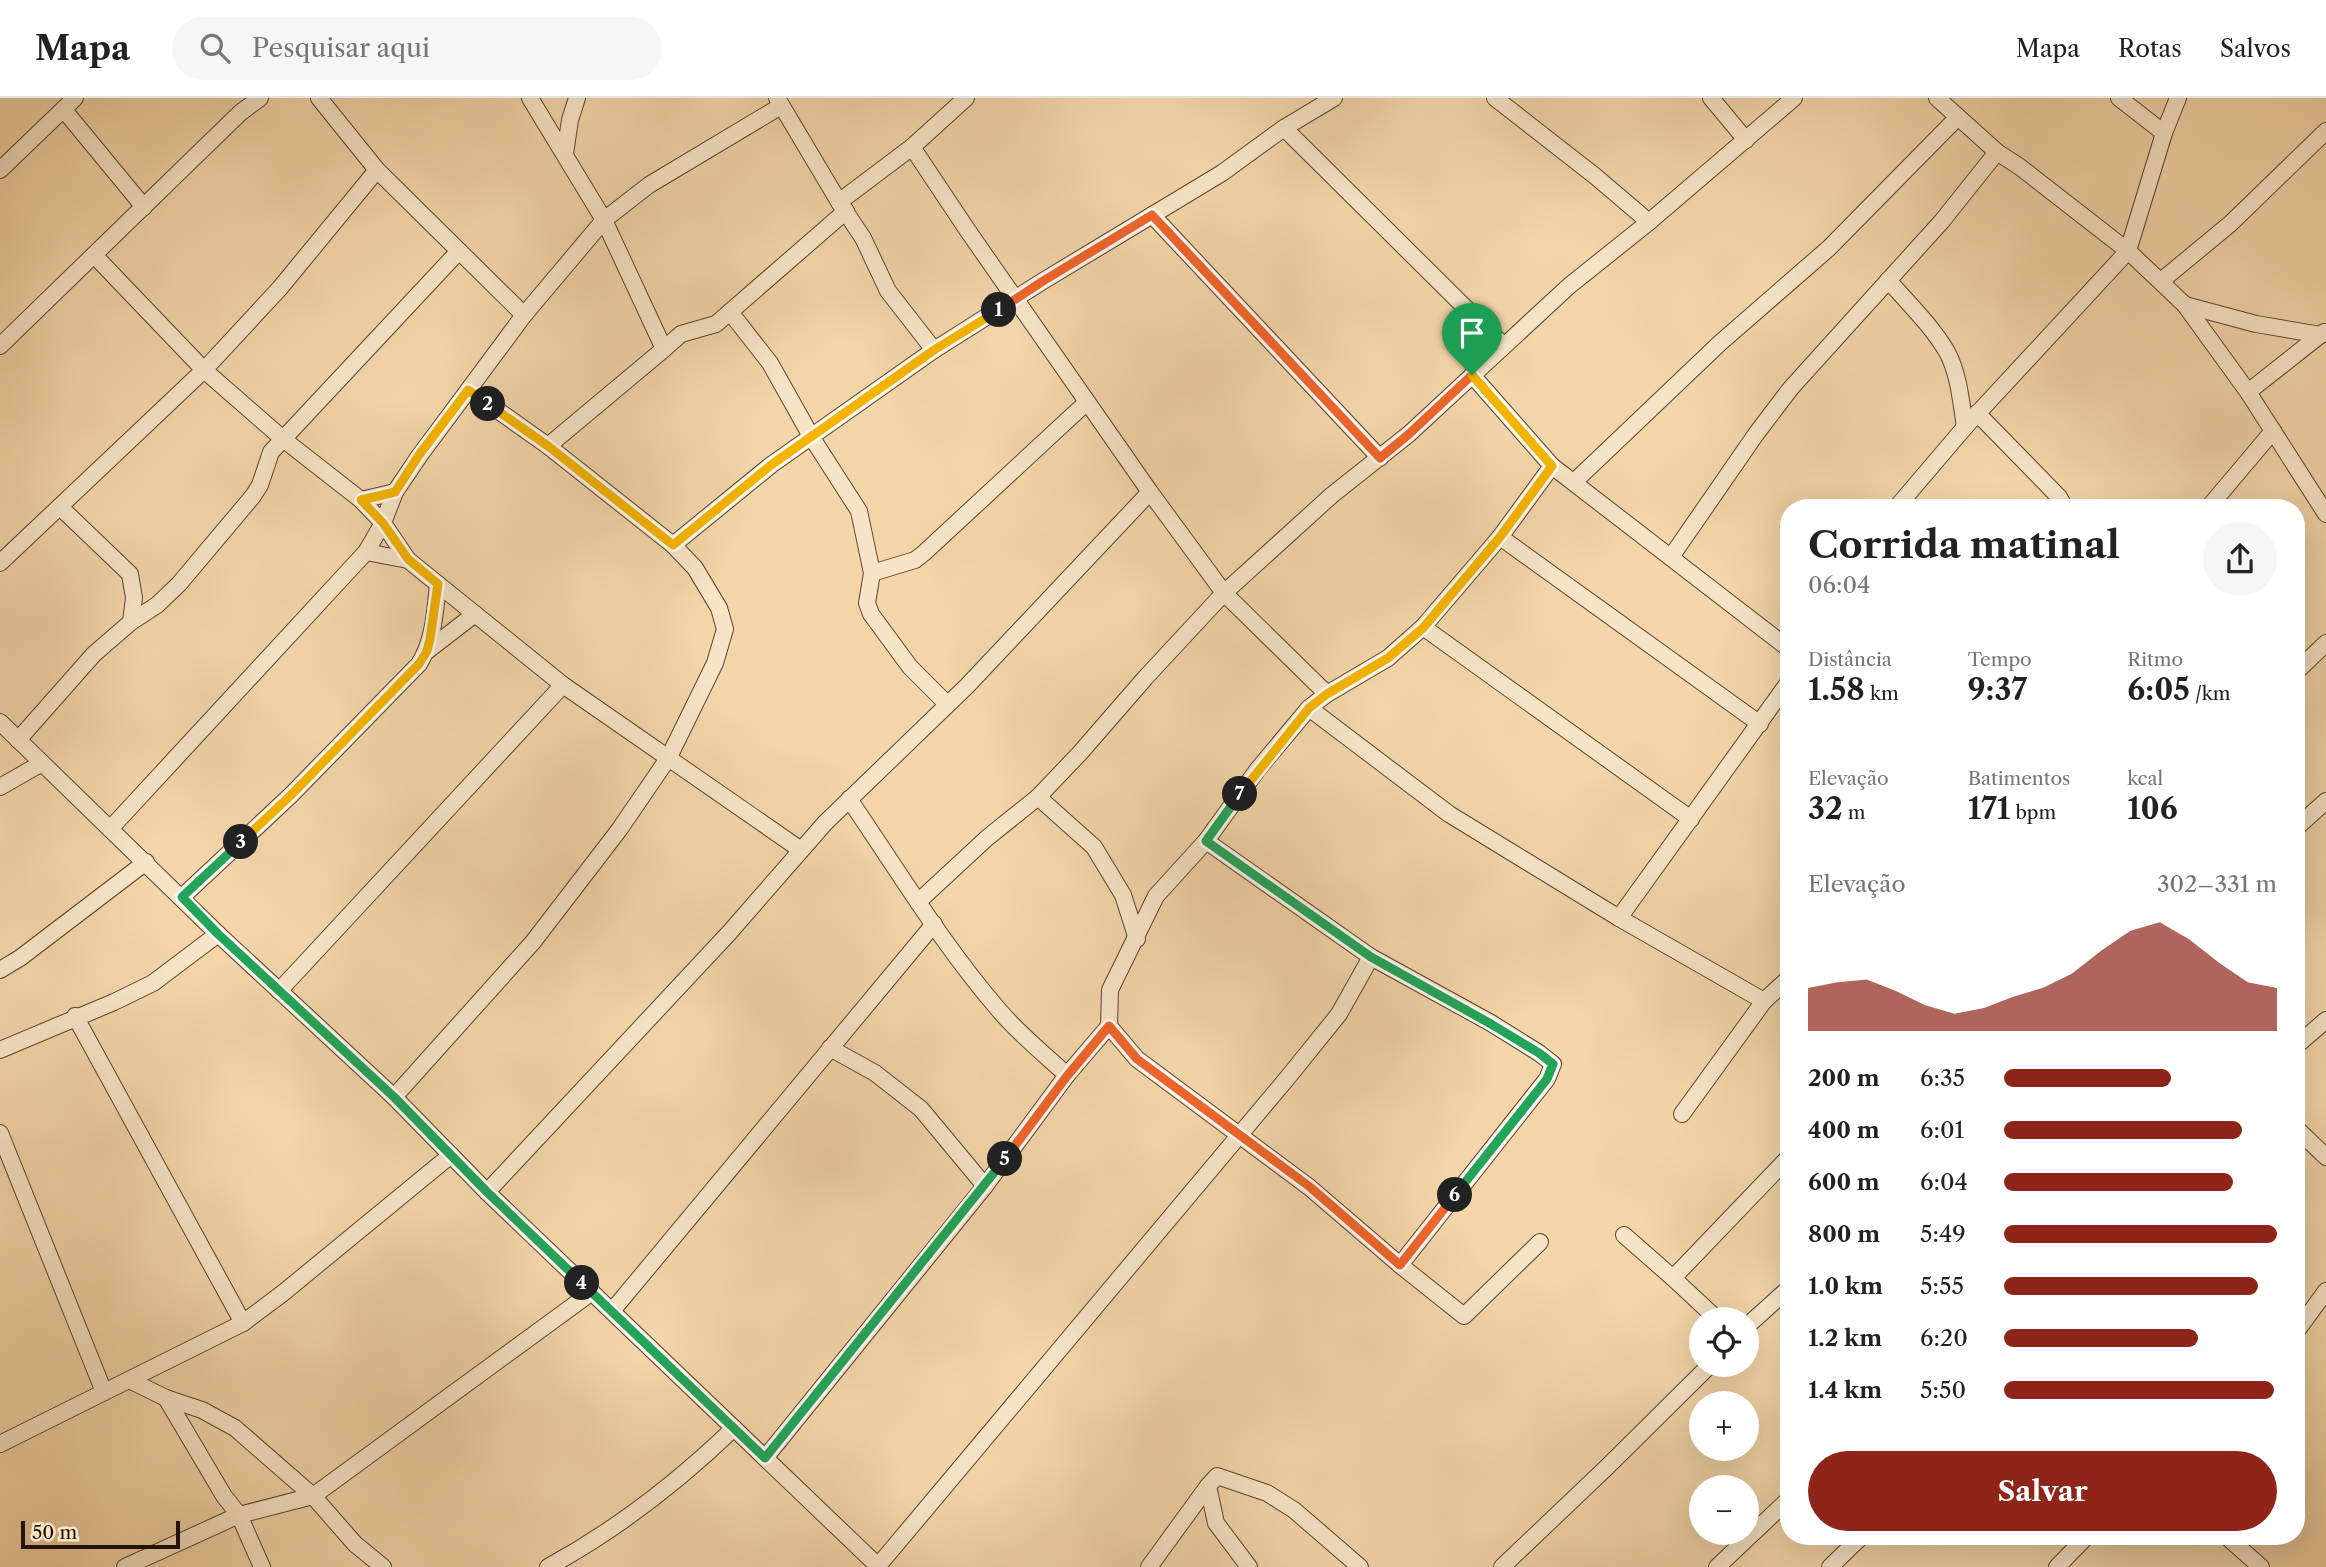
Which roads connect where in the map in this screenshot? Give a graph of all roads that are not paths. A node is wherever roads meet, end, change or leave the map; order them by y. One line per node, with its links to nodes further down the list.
1 (260, 98): 15 (street)
2 (319, 98): 25 (street)
3 (530, 98): 23 (street)
4 (577, 98): 23 (street)
5 (966, 98): 21 (street)
6 (1334, 98): 17 (street)
7 (1494, 98): 30 (street)
8 (1712, 98): 20 (street)
9 (1794, 98): 20 (street)
10 (1937, 98): 16 (street)
11 (2119, 98): 19 (street)
12 (2178, 98): 19 (street)
13 (779, 102): 27 (street); 29 (street)
14 (70, 104): 24 (street); 26 (street)
15 (243, 106): 26 (street)
16 (1958, 117): 22 (street); 58 (street)
17 (1284, 128): 28 (street); 41 (street)
18 (2326, 131): 35 (street)
19 (2164, 133): 32 (street)
20 (1746, 140): 30 (street)
21 (912, 147): 27 (street); 36 (street)
22 (1997, 152): 32 (street); 34 (street)
23 (565, 154): 29 (street)
24 (0, 170)
25 (377, 170): 31 (street); 45 (street)
26 (144, 207): 33 (street)
27 (842, 207): 38 (street); 44 (street)
28 (1152, 215): 36 (street); 56 (street)
29 (604, 220): 39 (street); 43 (street)
30 (1649, 222): 41 (street)
31 (459, 251): 39 (street); 54 (street)
32 (2128, 251): 35 (street); 50 (street)
33 (94, 256): 42 (street); 45 (street)
34 (1888, 280): 51 (street); 71 (street)
35 (2161, 281): 37 (street)
36 (1017, 299): 44 (street); 49 (street)
37 (2185, 305): 40 (street); 48 (street)
38 (730, 312): 43 (street); 53 (street)
39 (524, 315): 47 (street)
40 (2324, 333): 48 (street)
41 (1503, 345): 46 (street)
42 (0, 346)
43 (664, 349): 55 (street)
44 (934, 350): 53 (street)
45 (204, 370): 54 (street); 65 (street)
46 (1472, 375): 56 (street); 57 (street)
47 (468, 390): 55 (street); 59 (street)
48 (2248, 392): 52 (street)
49 (1087, 402): 60 (street); 74 (street)
50 (1977, 413): 51 (street); 62 (street)
51 (1965, 427): 61 (street)
52 (2273, 431): 63 (street); 66 (street)
53 (812, 438): 69 (street); 74 (street)
54 (283, 439): 64 (street); 78 (street)
55 (548, 446): 69 (street)
56 (1380, 458): 76 (street)
57 (1552, 466): 58 (street); 68 (street)
58 (1574, 482): 71 (street)
59 (395, 492): 64 (street); 67 (street)
60 (1150, 492): 76 (street); 87 (street)
61 (1904, 499)
62 (2060, 499)
63 (2216, 499)
64 (361, 500): 67 (street)
65 (60, 506): 73 (street); 78 (street)
66 (2326, 514)
67 (383, 523): 70 (street); 72 (street)
68 (1500, 537): 79 (street); 90 (street)
69 (673, 545): 92 (street)
70 (366, 552): 72 (street); 100 (street)
71 (1671, 557): 80 (street)
72 (408, 559): 75 (street)
73 (0, 564)
74 (873, 573): 87 (street)
75 (438, 584): 77 (street); 82 (street)
76 (1224, 593): 85 (street); 95 (street)
77 (475, 614): 82 (street); 84 (street)
78 (131, 622): 91 (street)
79 (1423, 628): 85 (street); 98 (street)
80 (1780, 638)
81 (2326, 643): 83 (street)
82 (427, 651): 104 (street)
83 (2305, 663)
84 (563, 685): 92 (street); 113 (street)
85 (1327, 694): 88 (street)
86 (1780, 695): 90 (street)
87 (947, 704): 96 (street)
88 (1309, 708): 101 (street); 106 (street)
89 (0, 722): 91 (street)
90 (1760, 724): 98 (street)
91 (18, 740): 93 (street)
92 (669, 757): 102 (street); 122 (street)
93 (42, 763): 94 (street); 100 (street)
94 (0, 787)
95 (1038, 797): 105 (street); 109 (street)
96 (849, 799): 102 (street); 105 (street)
97 (2326, 801): 99 (street)
98 (1691, 820): 106 (street)
99 (2305, 820)
100 (110, 830): 103 (street)
101 (1206, 841): 109 (street); 110 (street)
102 (801, 850): 131 (street)
103 (146, 862): 104 (street); 111 (street)
104 (182, 897): 108 (street)
105 (919, 901): 107 (street)
106 (1619, 918): 114 (street)
107 (934, 924): 119 (street); 121 (street)
108 (218, 934): 113 (street); 115 (street)
109 (1136, 939): 117 (street)
110 (1371, 957): 125 (street); 134 (street)
111 (0, 970)
112 (1780, 986): 114 (street)
113 (279, 991): 122 (street)
114 (1764, 1001): 123 (street)
115 (75, 1016): 120 (street); 143 (street)
116 (2326, 1020): 118 (street)
117 (1109, 1026): 121 (street); 125 (street)
118 (2305, 1038)
119 (830, 1048): 130 (street); 140 (street)
120 (0, 1049)
121 (1067, 1076): 130 (street)
122 (394, 1097): 127 (street)
123 (1682, 1114)
124 (0, 1133): 146 (street)
125 (1239, 1135): 134 (street); 159 (street)
126 (2305, 1138): 128 (street)
127 (451, 1155): 131 (street); 143 (street)
128 (2326, 1157)
129 (1780, 1166): 135 (street)
130 (985, 1186): 150 (street)
131 (487, 1192): 137 (street)
132 (1624, 1235): 135 (street)
133 (1540, 1242): 134 (street)
134 (1400, 1265)
135 (1673, 1278): 139 (street)
136 (2326, 1291): 142 (street)
137 (592, 1292): 140 (street); 152 (street)
138 (1780, 1296): 141 (street)
139 (1704, 1307)
140 (612, 1311): 148 (street)
141 (1759, 1315)
142 (2305, 1320)
143 (243, 1323): 145 (street)
144 (1698, 1377): 166 (street)
145 (129, 1380): 146 (street); 147 (street)
146 (104, 1392): 149 (street)
147 (166, 1398): 152 (street); 154 (street)
148 (734, 1428): 150 (street); 163 (street)
149 (0, 1444)
150 (765, 1458): 159 (street)
151 (1208, 1486): 158 (street); 164 (street); 165 (street)
152 (313, 1496): 154 (street); 162 (street)
153 (1780, 1508): 167 (street)
154 (239, 1515): 160 (street); 161 (street)
155 (1853, 1545): 168 (street)
156 (2078, 1545): 169 (street)
157 (2236, 1545): 170 (street)
158 (1244, 1565)
159 (879, 1566)
160 (125, 1567)
161 (262, 1567)
162 (383, 1567)
163 (548, 1567)
164 (1149, 1567)
165 (1360, 1567)
166 (1502, 1567)
167 (1717, 1567)
168 (1830, 1567)
169 (2057, 1567)
170 (2261, 1567)

